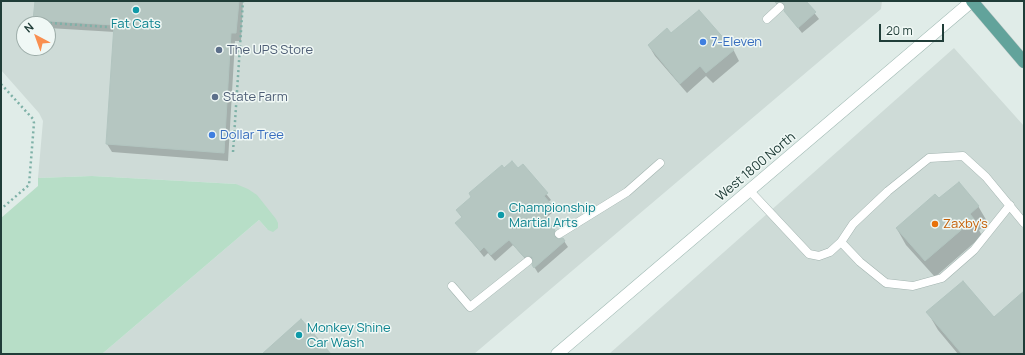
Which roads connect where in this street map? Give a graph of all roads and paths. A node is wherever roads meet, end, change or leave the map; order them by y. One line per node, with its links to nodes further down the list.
1 (243, 1): 9 (path)
2 (972, 1): 7 (main road); 11 (main road, West 1800 North)
3 (780, 7): 4 (lane)
4 (767, 19)
5 (56, 23): 6 (path)
6 (108, 27)
7 (1024, 62)
8 (1, 84): 13 (path)
9 (233, 152)
10 (660, 163): 15 (lane)
11 (750, 191): 16 (lane); 19 (main road, West 1800 North)
12 (1010, 205): 14 (lane); 16 (lane); 16 (lane)
13 (1, 209)
14 (1024, 223)
15 (559, 234)
16 (841, 242)
17 (528, 261): 18 (lane)
18 (452, 286)
19 (557, 354)

